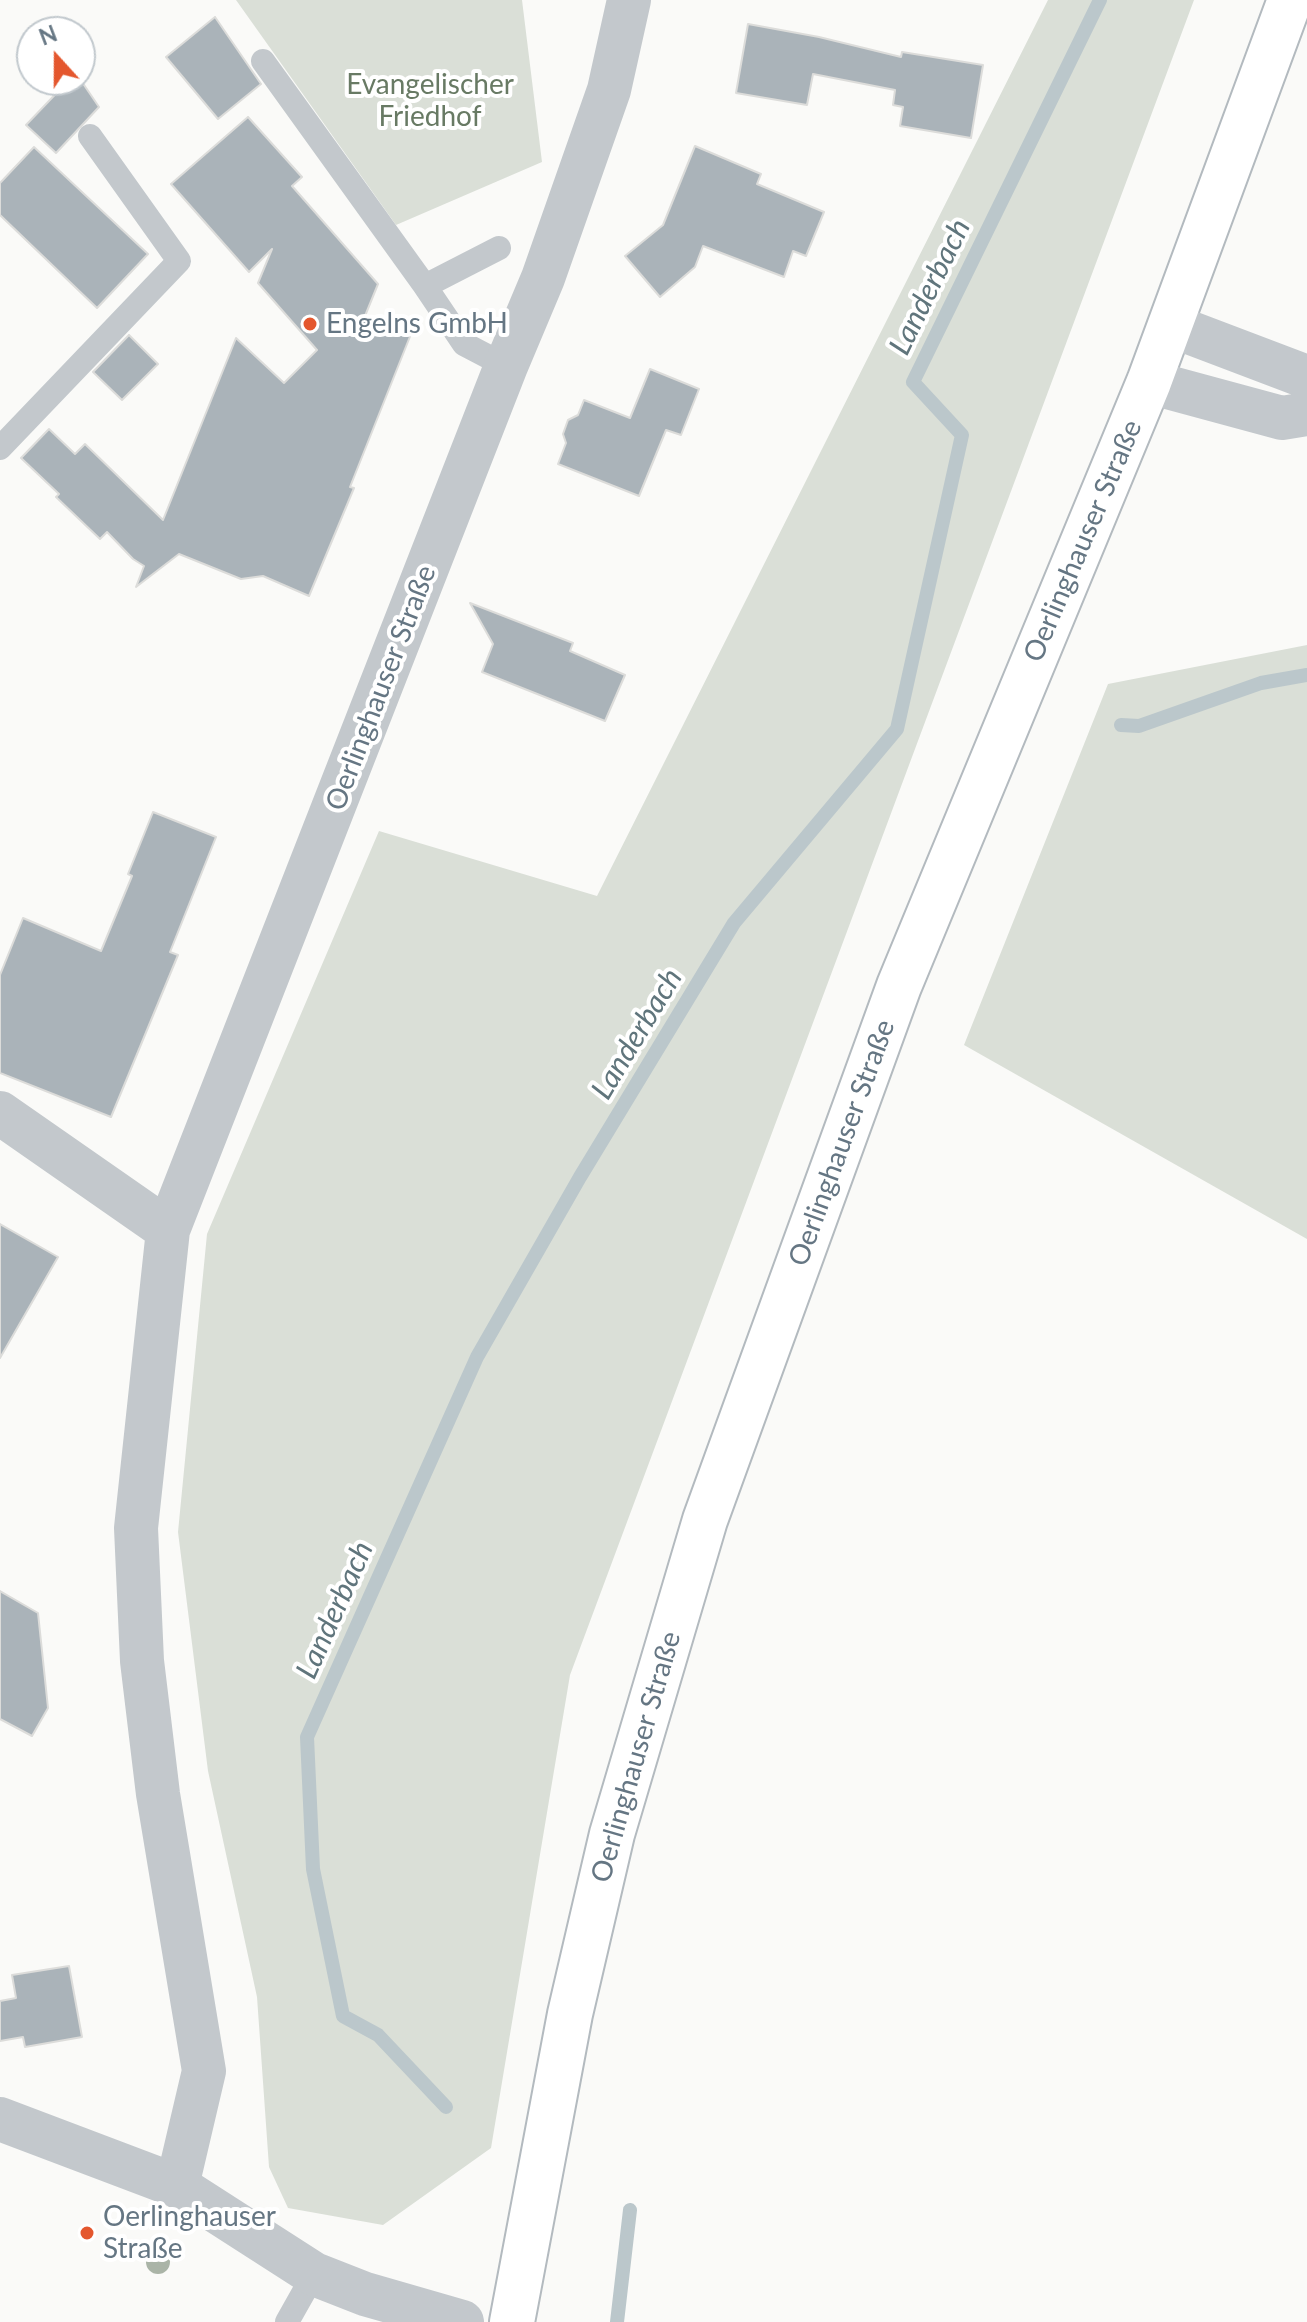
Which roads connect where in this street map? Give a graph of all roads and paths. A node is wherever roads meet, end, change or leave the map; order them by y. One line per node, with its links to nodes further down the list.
1 (629, 0): 8 (street, Oerlinghauser Straße)
2 (1290, 0): 7 (main road, Oerlinghauser Straße)
3 (263, 61): 6 (lane)
4 (90, 136): 12 (lane)
5 (499, 248): 6 (lane)
6 (425, 286): 8 (lane)
7 (1170, 325): 9 (street); 10 (main road, Oerlinghauser Straße)
8 (506, 366): 14 (street, Oerlinghauser Straße)
9 (1307, 377)
10 (1149, 382): 11 (street); 20 (main road, Oerlinghauser Straße)
11 (1307, 414)
12 (0, 448)
13 (0, 1113): 14 (street)
14 (168, 1230): 16 (street, Oerlinghauser Straße)
15 (0, 2119): 16 (street)
16 (177, 2186): 17 (street)
17 (314, 2274): 18 (lane); 19 (street)
18 (287, 2322)
19 (462, 2322)
20 (512, 2322)

